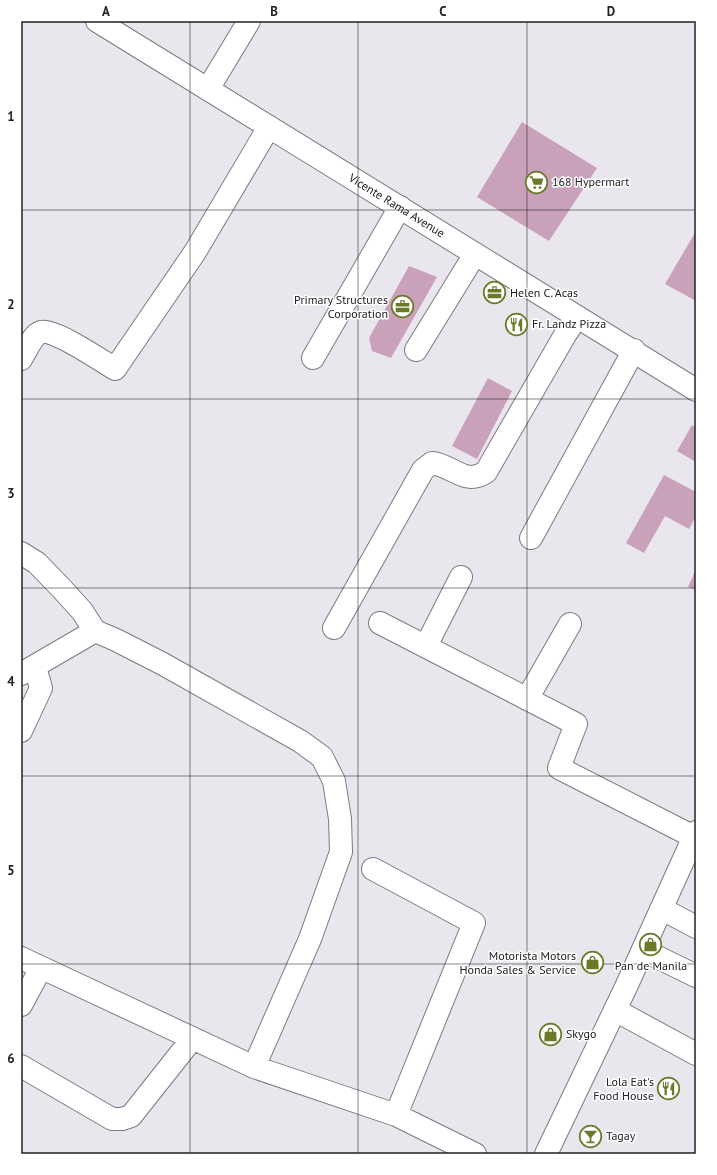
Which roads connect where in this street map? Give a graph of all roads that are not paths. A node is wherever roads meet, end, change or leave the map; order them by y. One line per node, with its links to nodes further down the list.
1 (97, 21): 3 (street, Vicente Rama Avenue)
2 (250, 21): 3 (street)
3 (208, 89): 4 (street, Vicente Rama Avenue)
4 (269, 128): 5 (street, Vicente Rama Avenue); 11 (street)
5 (400, 207): 6 (street, Vicente Rama Avenue); 10 (street)
6 (475, 254): 7 (street, Vicente Rama Avenue); 8 (street)
7 (577, 317): 9 (street, Vicente Rama Avenue); 18 (street)
8 (416, 350)
9 (634, 350): 12 (street, Vicente Rama Avenue); 13 (street)
10 (313, 358)
11 (21, 359)
12 (696, 390)
13 (531, 538)
14 (21, 553): 19 (street)
15 (462, 577): 20 (street)
16 (380, 623): 20 (street)
17 (570, 624): 22 (street)
18 (334, 628)
19 (95, 631): 21 (street); 37 (street)
20 (426, 646): 22 (street)
21 (28, 671): 23 (street)
22 (527, 699): 24 (street)
23 (21, 731)
24 (695, 834): 26 (street)
25 (373, 869): 38 (street)
26 (662, 909): 27 (street); 28 (street)
27 (696, 927)
28 (643, 950): 31 (street); 33 (street)
29 (21, 958): 30 (street)
30 (41, 968): 32 (street); 34 (street)
31 (696, 976)
32 (21, 1005)
33 (615, 1010): 35 (street); 40 (street)
34 (192, 1038): 36 (street); 37 (street)
35 (696, 1054)
36 (21, 1066)
37 (254, 1067): 38 (street)
38 (396, 1114): 39 (street)
39 (475, 1154)
40 (546, 1154)

